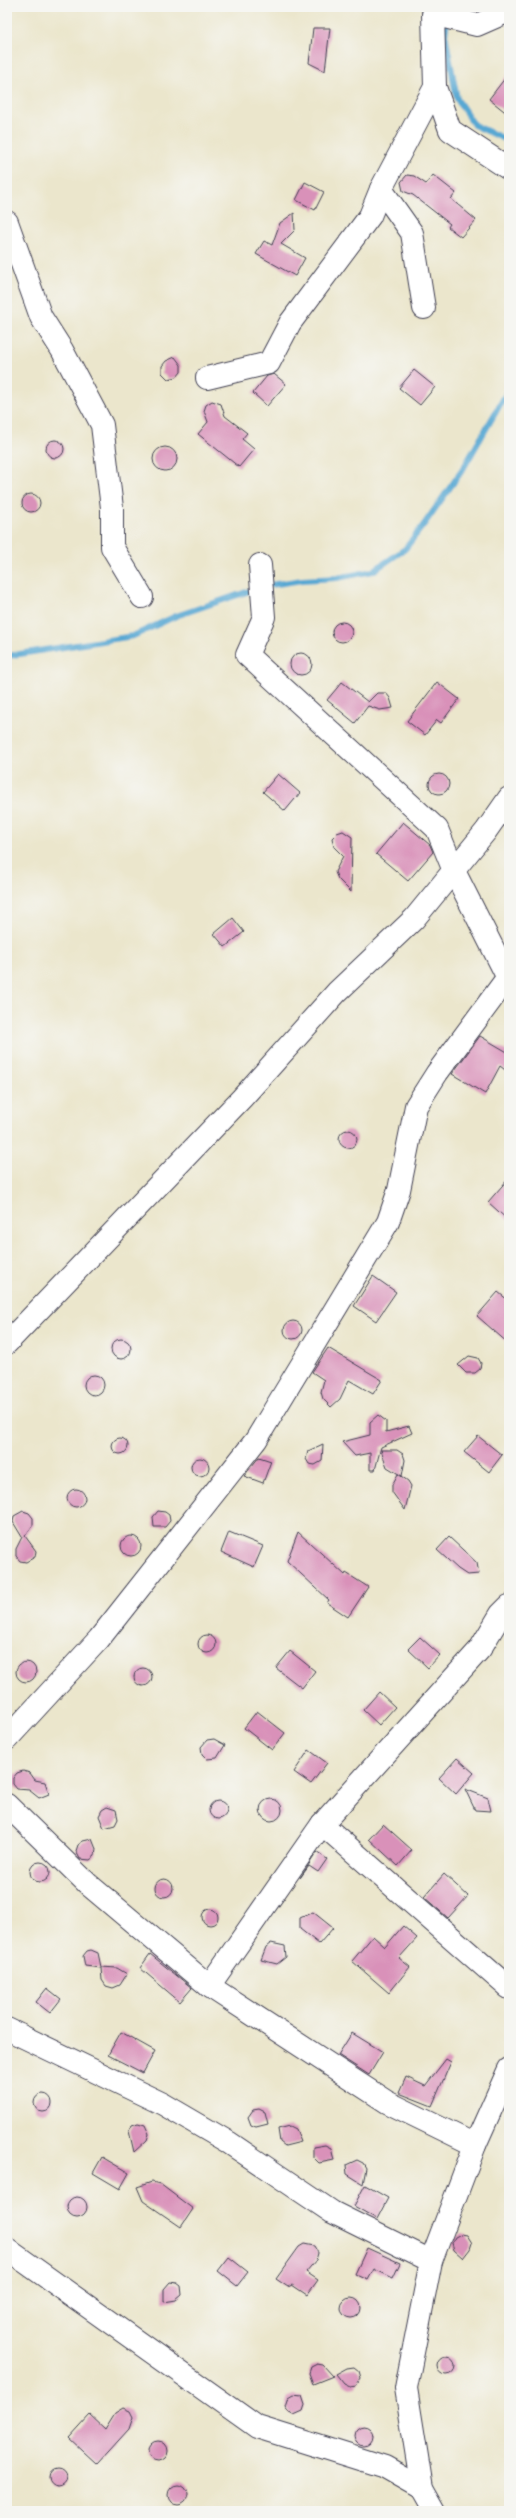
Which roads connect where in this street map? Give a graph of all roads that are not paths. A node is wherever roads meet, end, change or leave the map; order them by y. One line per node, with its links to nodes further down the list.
1 (509, 11): 2 (street)
2 (435, 87): 3 (street); 4 (street)
3 (509, 169)
4 (382, 189): 6 (street); 7 (street)
5 (7, 222): 9 (street)
6 (424, 308)
7 (208, 378)
8 (260, 569): 11 (street)
9 (142, 597)
10 (509, 798): 11 (street)
11 (454, 871): 12 (street); 13 (street)
12 (508, 978): 15 (street)
13 (7, 1343)
14 (509, 1606): 17 (street)
15 (7, 1739)
16 (7, 1805): 18 (street)
17 (322, 1824): 18 (street); 19 (street)
18 (209, 1986): 22 (street)
19 (509, 1988)
20 (7, 2029): 24 (street)
21 (509, 2069): 22 (street)
22 (475, 2145): 24 (street)
23 (7, 2249): 25 (street)
24 (431, 2261): 25 (street)
25 (422, 2488): 26 (street)
26 (435, 2511)

